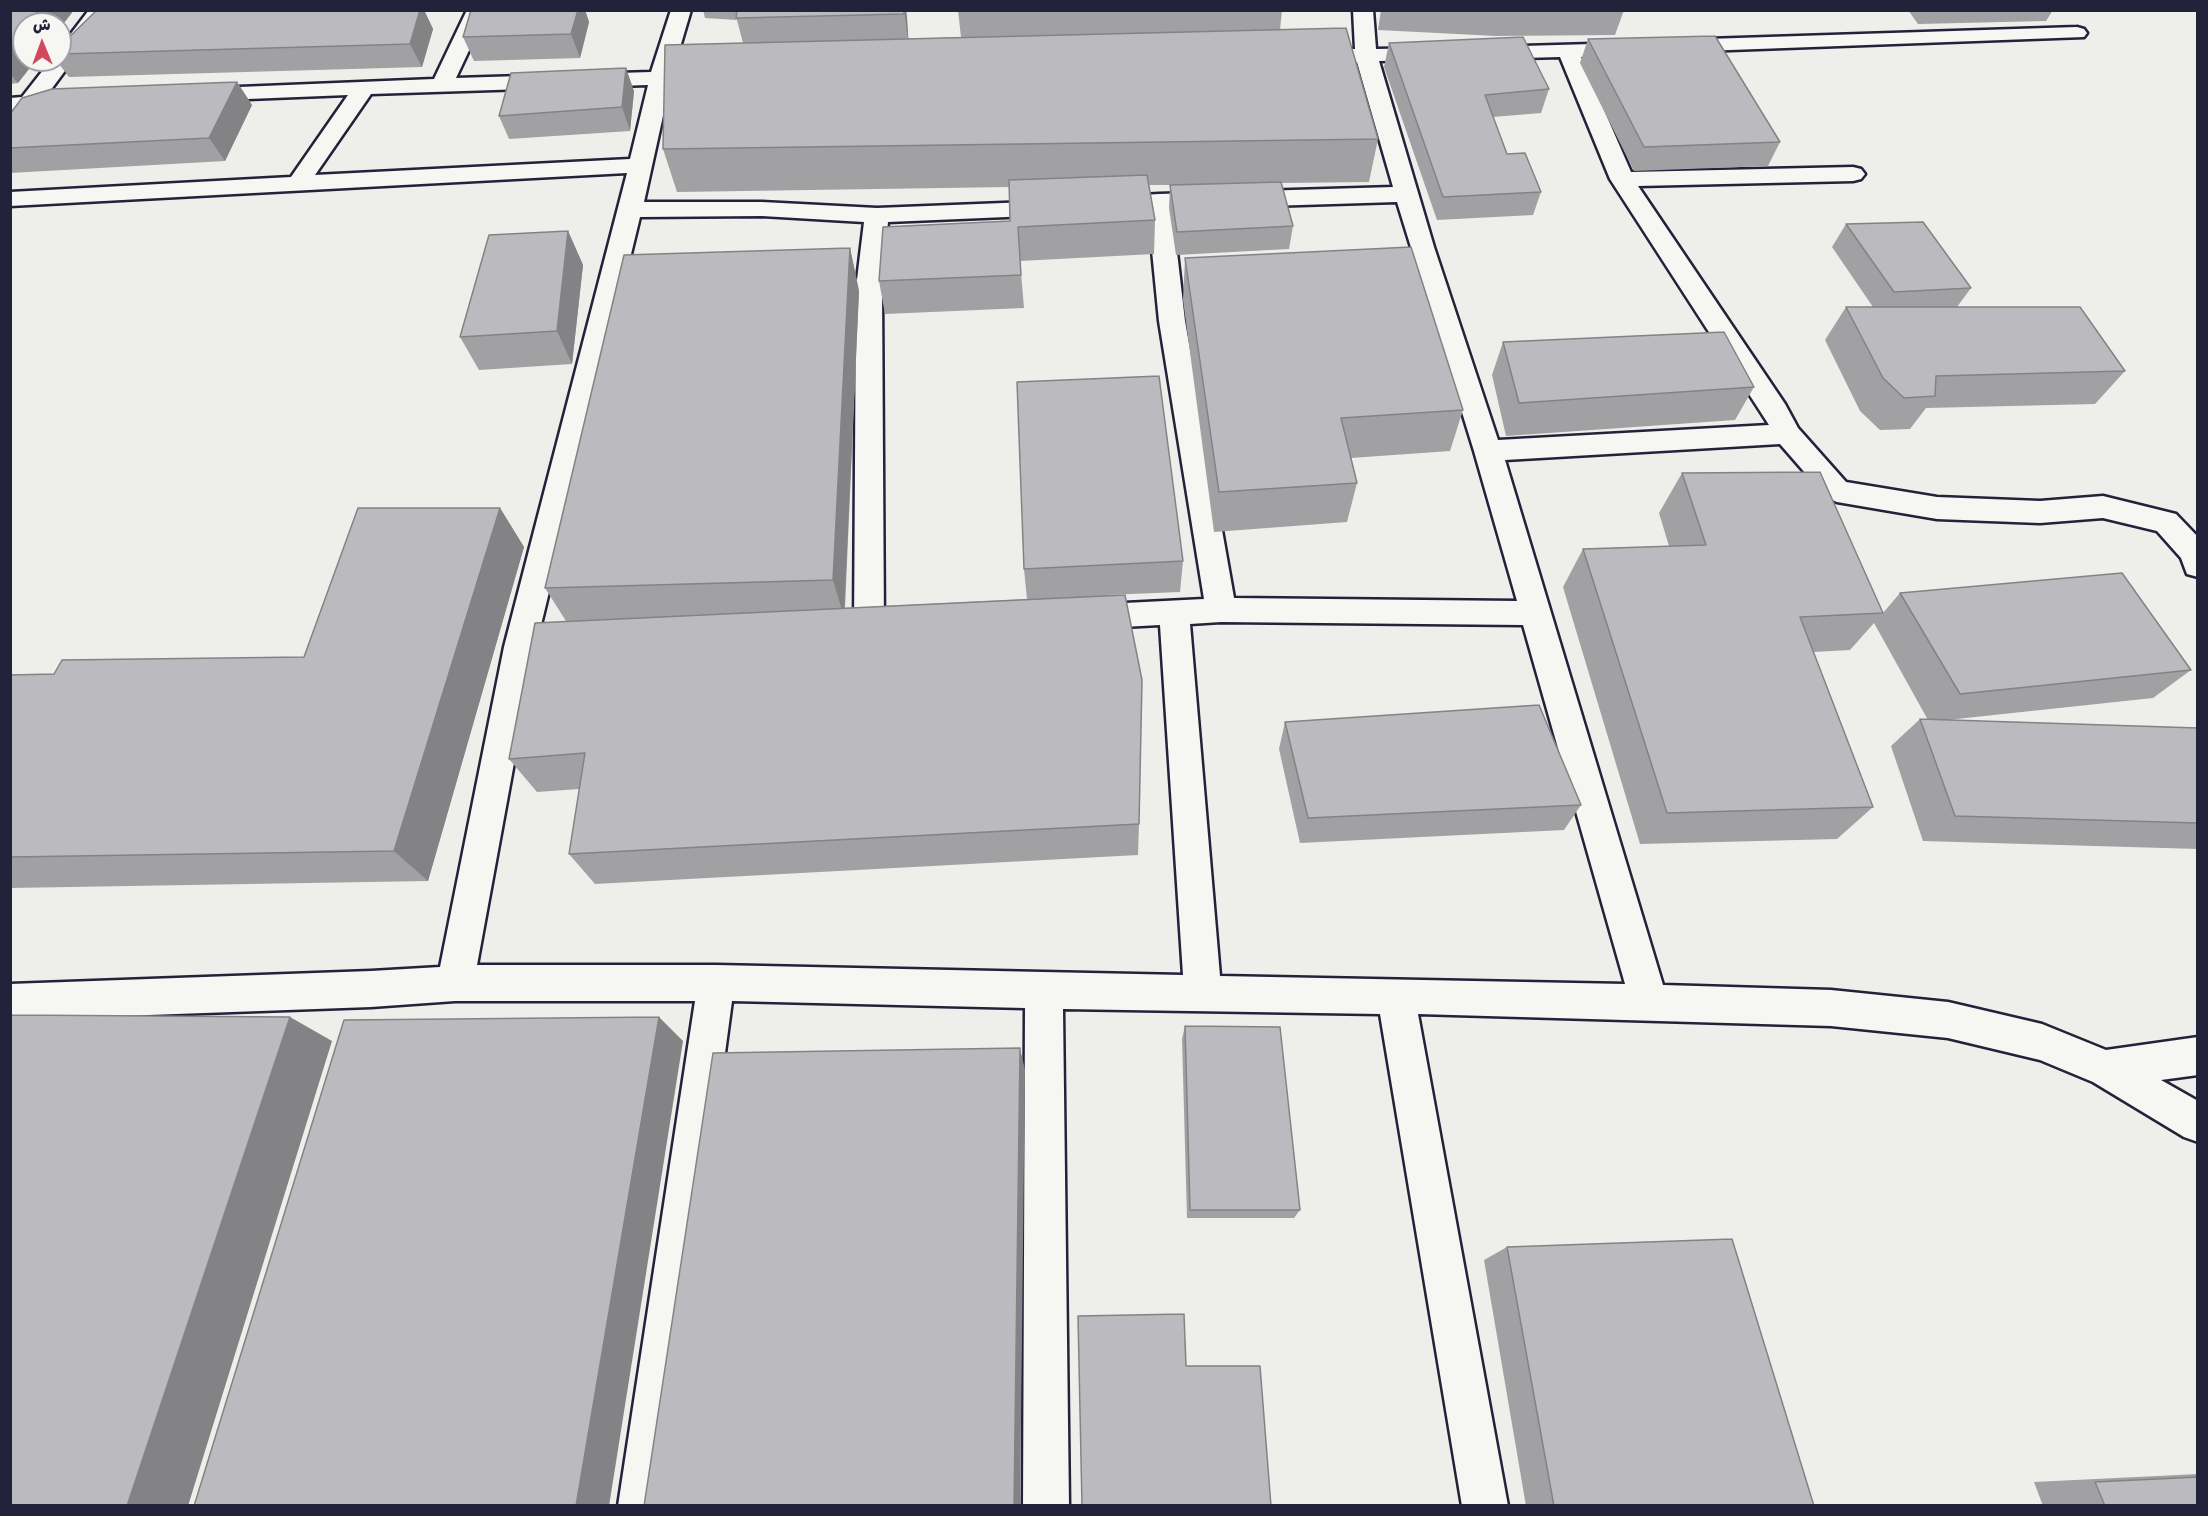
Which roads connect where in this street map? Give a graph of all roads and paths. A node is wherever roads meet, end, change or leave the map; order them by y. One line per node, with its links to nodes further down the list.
1 (100, 10): 15 (street)
2 (478, 10): 12 (street)
3 (681, 10): 10 (street)
4 (1363, 10): 7 (street)
5 (2077, 33): 6 (street)
6 (1568, 52): 7 (street); 19 (street)
7 (1366, 55): 8 (street); 21 (street)
8 (1294, 57)
9 (731, 75): 10 (street)
10 (660, 78): 12 (street); 17 (street)
11 (365, 87): 12 (street); 13 (street); 20 (street)
12 (441, 87)
13 (174, 95)
14 (78, 99): 15 (street)
15 (21, 103): 16 (street)
16 (10, 127)
17 (640, 165): 20 (street); 24 (street)
18 (1853, 174): 19 (street)
19 (1622, 178): 26 (street)
20 (298, 183): 22 (street)
21 (1406, 194): 23 (street); 27 (street)
22 (10, 199)
23 (1159, 201): 25 (street); 29 (street)
24 (630, 210): 25 (street); 35 (street)
25 (877, 215): 33 (street)
26 (1787, 434): 27 (street); 28 (street)
27 (1488, 452): 31 (street)
28 (2198, 566)
29 (1221, 610): 30 (street); 31 (street)
30 (1174, 611): 32 (street); 39 (street)
31 (1536, 613): 41 (street)
32 (1057, 619)
33 (869, 632)
34 (601, 643): 35 (street)
35 (520, 647): 36 (street)
36 (455, 983): 37 (street); 42 (street)
37 (716, 983): 38 (street); 46 (street)
38 (1044, 991): 39 (street); 47 (street)
39 (1203, 992): 40 (street)
40 (1396, 996): 41 (street); 48 (street)
41 (1649, 1002): 44 (street)
42 (13, 1007)
43 (2198, 1056): 44 (street)
44 (2106, 1069): 45 (street)
45 (2198, 1123)
46 (641, 1506)
47 (1046, 1506)
48 (1485, 1506)

